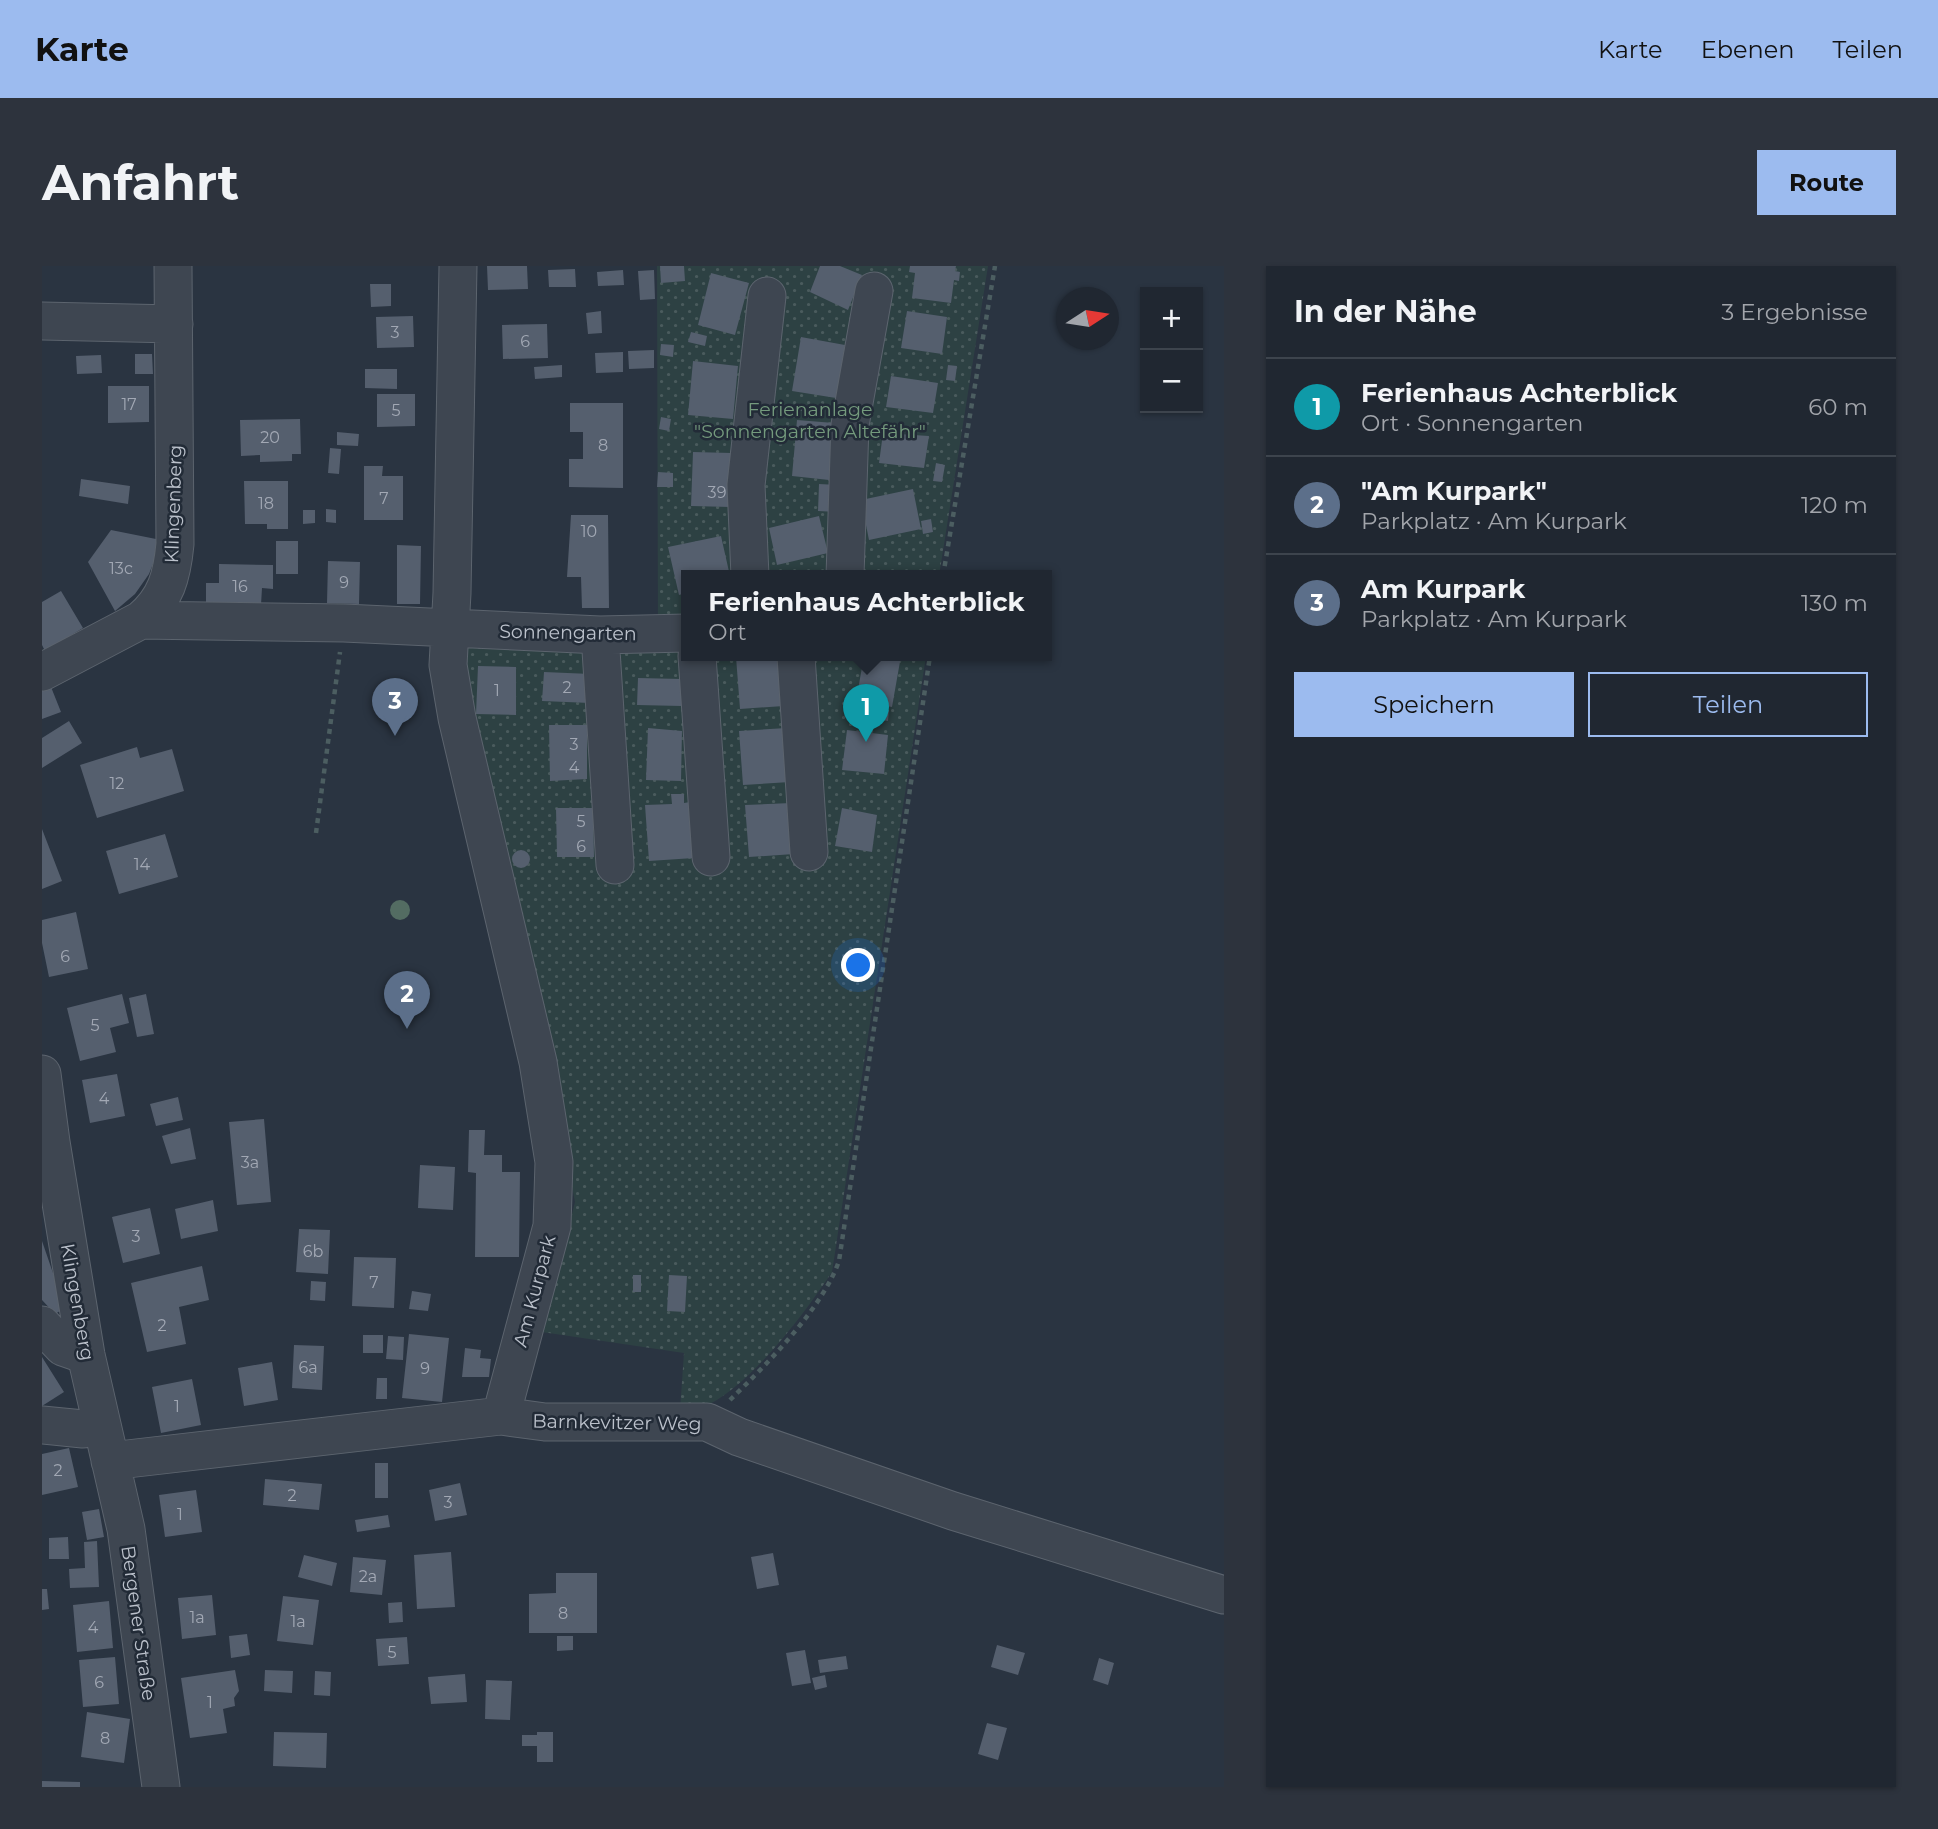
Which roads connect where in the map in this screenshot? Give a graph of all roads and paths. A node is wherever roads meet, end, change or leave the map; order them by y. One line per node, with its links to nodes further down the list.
1 (173, 266): 7 (street, Klingenberg)
2 (458, 266): 13 (street, Am Kurpark)
3 (995, 266): 10 (path)
4 (874, 291): 9 (street)
5 (767, 296): 8 (street)
6 (42, 321): 7 (street)
7 (174, 324): 11 (street, Klingenberg)
8 (750, 570)
9 (845, 570)
10 (944, 570)
11 (141, 620): 12 (street); 19 (street, Klingenberg)
12 (344, 623): 13 (street); 20 (path)
13 (451, 629): 15 (street, Sonnengarten); 28 (street, Am Kurpark)
14 (681, 633): 15 (street, Sonnengarten)
15 (600, 635): 23 (street)
16 (697, 661): 22 (street)
17 (796, 661): 21 (street)
18 (929, 661): 30 (path)
19 (42, 672)
20 (316, 832)
21 (808, 852)
22 (711, 857)
23 (615, 865)
24 (42, 1074): 25 (street, Klingenberg)
25 (47, 1137): 27 (street, Klingenberg)
26 (42, 1325): 27 (street)
27 (86, 1355): 29 (street, Klingenberg)
28 (501, 1416): 30 (street, Barnkevitzer Weg); 32 (street, Barnkevitzer Weg)
29 (101, 1422): 31 (street); 32 (street, Klingenberg)
30 (707, 1422): 33 (street, Barnkevitzer Weg)
31 (42, 1425)
32 (110, 1461): 34 (street, Bergener Straße)
33 (1224, 1595)
34 (161, 1787)

